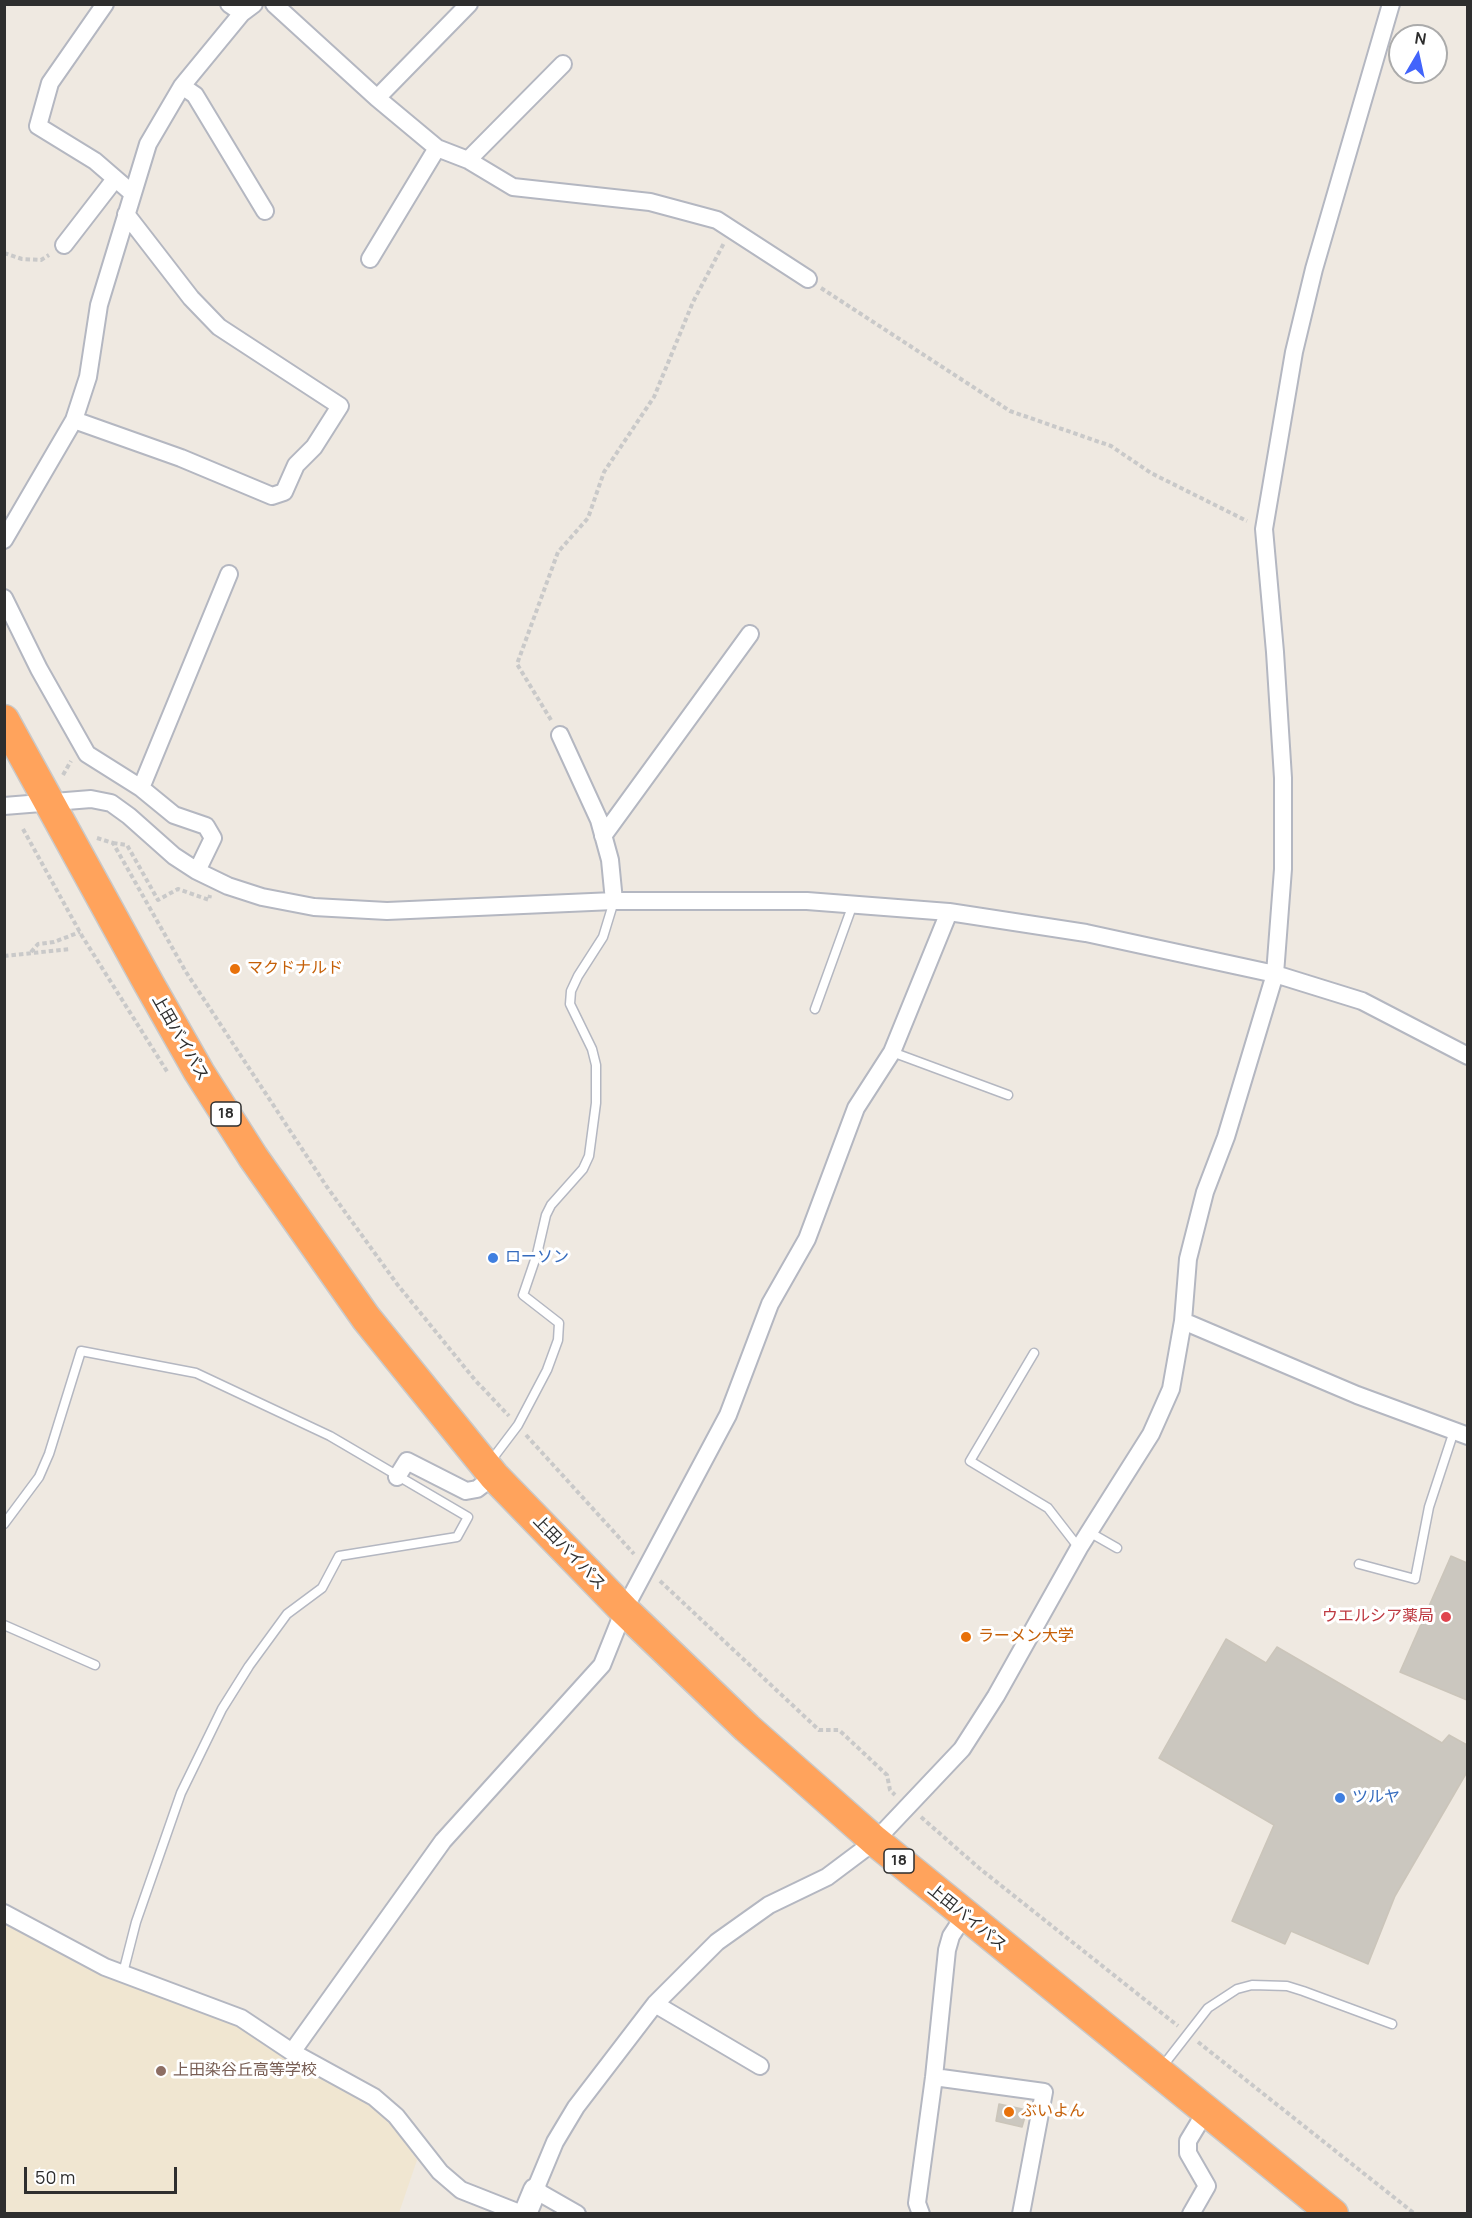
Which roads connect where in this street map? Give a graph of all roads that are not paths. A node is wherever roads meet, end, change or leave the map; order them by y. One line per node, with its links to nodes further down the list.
1 (105, 4): 11 (street)
2 (274, 4): 8 (street)
3 (469, 4): 8 (street)
4 (1391, 4): 33 (street)
5 (242, 7): 7 (street)
6 (563, 64): 10 (street)
7 (182, 86): 12 (street); 13 (street)
8 (377, 98): 9 (street)
9 (437, 148): 10 (street); 16 (street)
10 (468, 160): 17 (street)
11 (116, 178): 12 (street); 15 (street)
12 (132, 193): 14 (street)
13 (265, 211)
14 (126, 214): 18 (street); 18 (street)
15 (64, 245)
16 (370, 259)
17 (808, 279)
18 (74, 420): 19 (street)
19 (4, 540)
20 (229, 574): 25 (street)
21 (4, 598): 25 (street)
22 (750, 634): 28 (street)
23 (4, 720): 26 (highway, 上田バイパス / 18)
24 (560, 735): 28 (street)
25 (141, 788): 29 (street)
26 (48, 802): 27 (street); 29 (street); 41 (highway, 上田バイパス / 18)
27 (4, 806)
28 (603, 836): 30 (street)
29 (197, 872): 30 (street)
30 (614, 901): 31 (street); 41 (lane)
31 (853, 904): 32 (street); 34 (lane)
32 (949, 912): 33 (street); 35 (street)
33 (1275, 974): 36 (street); 38 (street)
34 (815, 1009)
35 (892, 1052): 37 (lane); 48 (street)
36 (1467, 1056)
37 (1008, 1095)
38 (1183, 1321): 40 (street); 44 (street)
39 (1034, 1353): 45 (lane)
40 (1461, 1433): 47 (lane)
41 (490, 1471): 42 (street); 48 (highway, 上田バイパス / 18)
42 (397, 1477): 43 (lane); 54 (lane)
43 (4, 1524)
44 (1089, 1532): 45 (street); 46 (lane)
45 (1079, 1548): 51 (street)
46 (1117, 1548)
47 (1359, 1564)
48 (624, 1610): 51 (highway, 上田バイパス / 18); 57 (street)
49 (4, 1625): 50 (lane)
50 (95, 1665)
51 (875, 1842): 53 (highway, 上田バイパス / 18); 55 (street)
52 (4, 1912): 54 (street)
53 (964, 1916): 59 (highway, 上田バイパス / 18); 60 (street)
54 (123, 1973): 57 (street)
55 (656, 2004): 58 (street); 62 (street)
56 (1392, 2024): 59 (lane)
57 (292, 2052): 63 (street)
58 (760, 2066)
59 (1159, 2072): 61 (highway, 上田バイパス / 18)
60 (934, 2077): 65 (street); 66 (street)
61 (1206, 2111): 67 (street); 68 (highway, 上田バイパス / 18)
62 (535, 2190): 63 (street); 64 (street)
63 (523, 2214)
64 (577, 2214)
65 (921, 2214)
66 (1021, 2214)
67 (1191, 2214)
68 (1333, 2214)

